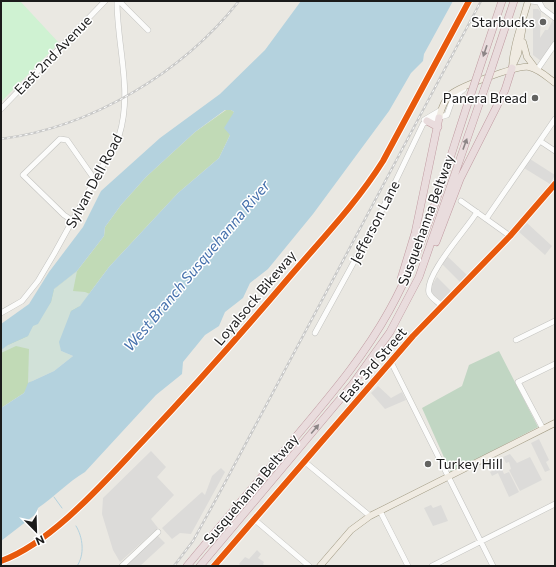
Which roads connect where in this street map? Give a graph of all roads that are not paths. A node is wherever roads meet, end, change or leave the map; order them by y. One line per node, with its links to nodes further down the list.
1 (105, 1): 17 (street, East 2nd Avenue)
2 (118, 1): 10 (street); 24 (street, Sylvan Dell Road)
3 (502, 1): 37 (highway, Susquehanna Beltway, one-way to 37, bridge)
4 (514, 1): 12 (highway, Susquehanna Beltway)
5 (517, 1): 12 (highway)
6 (530, 1): 7 (street); 9 (main road)
7 (539, 2): 8 (street)
8 (555, 18)
9 (523, 20): 11 (main road); 14 (main road)
10 (148, 30)
11 (522, 33): 14 (main road); 15 (main road)
12 (502, 38): 31 (highway, Susquehanna Beltway, one-way to 12, bridge)
13 (555, 44): 15 (street)
14 (512, 68): 15 (main road); 18 (main road); 31 (highway)
15 (537, 70): 16 (main road)
16 (555, 82)
17 (1, 109)
18 (440, 114): 20 (street); 21 (highway)
19 (555, 119): 22 (street)
20 (425, 123): 21 (highway); 35 (street, Jefferson Lane)
21 (438, 127): 37 (highway)
22 (540, 141): 23 (street); 28 (street)
23 (555, 151)
24 (95, 180): 29 (street, Sylvan Dell Road); 29 (street)
25 (555, 184): 30 (main road, East 3rd Street)
26 (461, 201): 27 (street)
27 (477, 212): 28 (street); 32 (street)
28 (486, 218): 30 (street)
29 (73, 221): 33 (street, Sylvan Dell Road)
30 (510, 236): 32 (main road, East 3rd Street)
31 (419, 277): 52 (highway, Susquehanna Beltway, one-way to 31)
32 (442, 306): 38 (main road, East 3rd Street)
33 (1, 313)
34 (555, 321): 36 (street)
35 (315, 333)
36 (516, 340)
37 (364, 353): 51 (highway, Susquehanna Beltway)
38 (391, 362): 42 (main road, East 3rd Street); 43 (street)
39 (555, 364): 41 (street)
40 (555, 423): 41 (main road)
41 (543, 429): 43 (main road)
42 (305, 462): 46 (street); 47 (main road, East 3rd Street)
43 (448, 476): 45 (main road); 49 (street)
44 (555, 504): 49 (street)
45 (380, 511): 46 (main road); 56 (street)
46 (370, 516): 55 (main road)
47 (255, 520): 53 (main road, East 3rd Street); 54 (street)
48 (158, 532): 50 (street)
49 (481, 542): 57 (street); 58 (street)
50 (122, 566)
51 (187, 566)
52 (200, 566)
53 (214, 566)
54 (309, 566)
55 (320, 566)
56 (408, 566)
57 (432, 566)
58 (494, 566)

